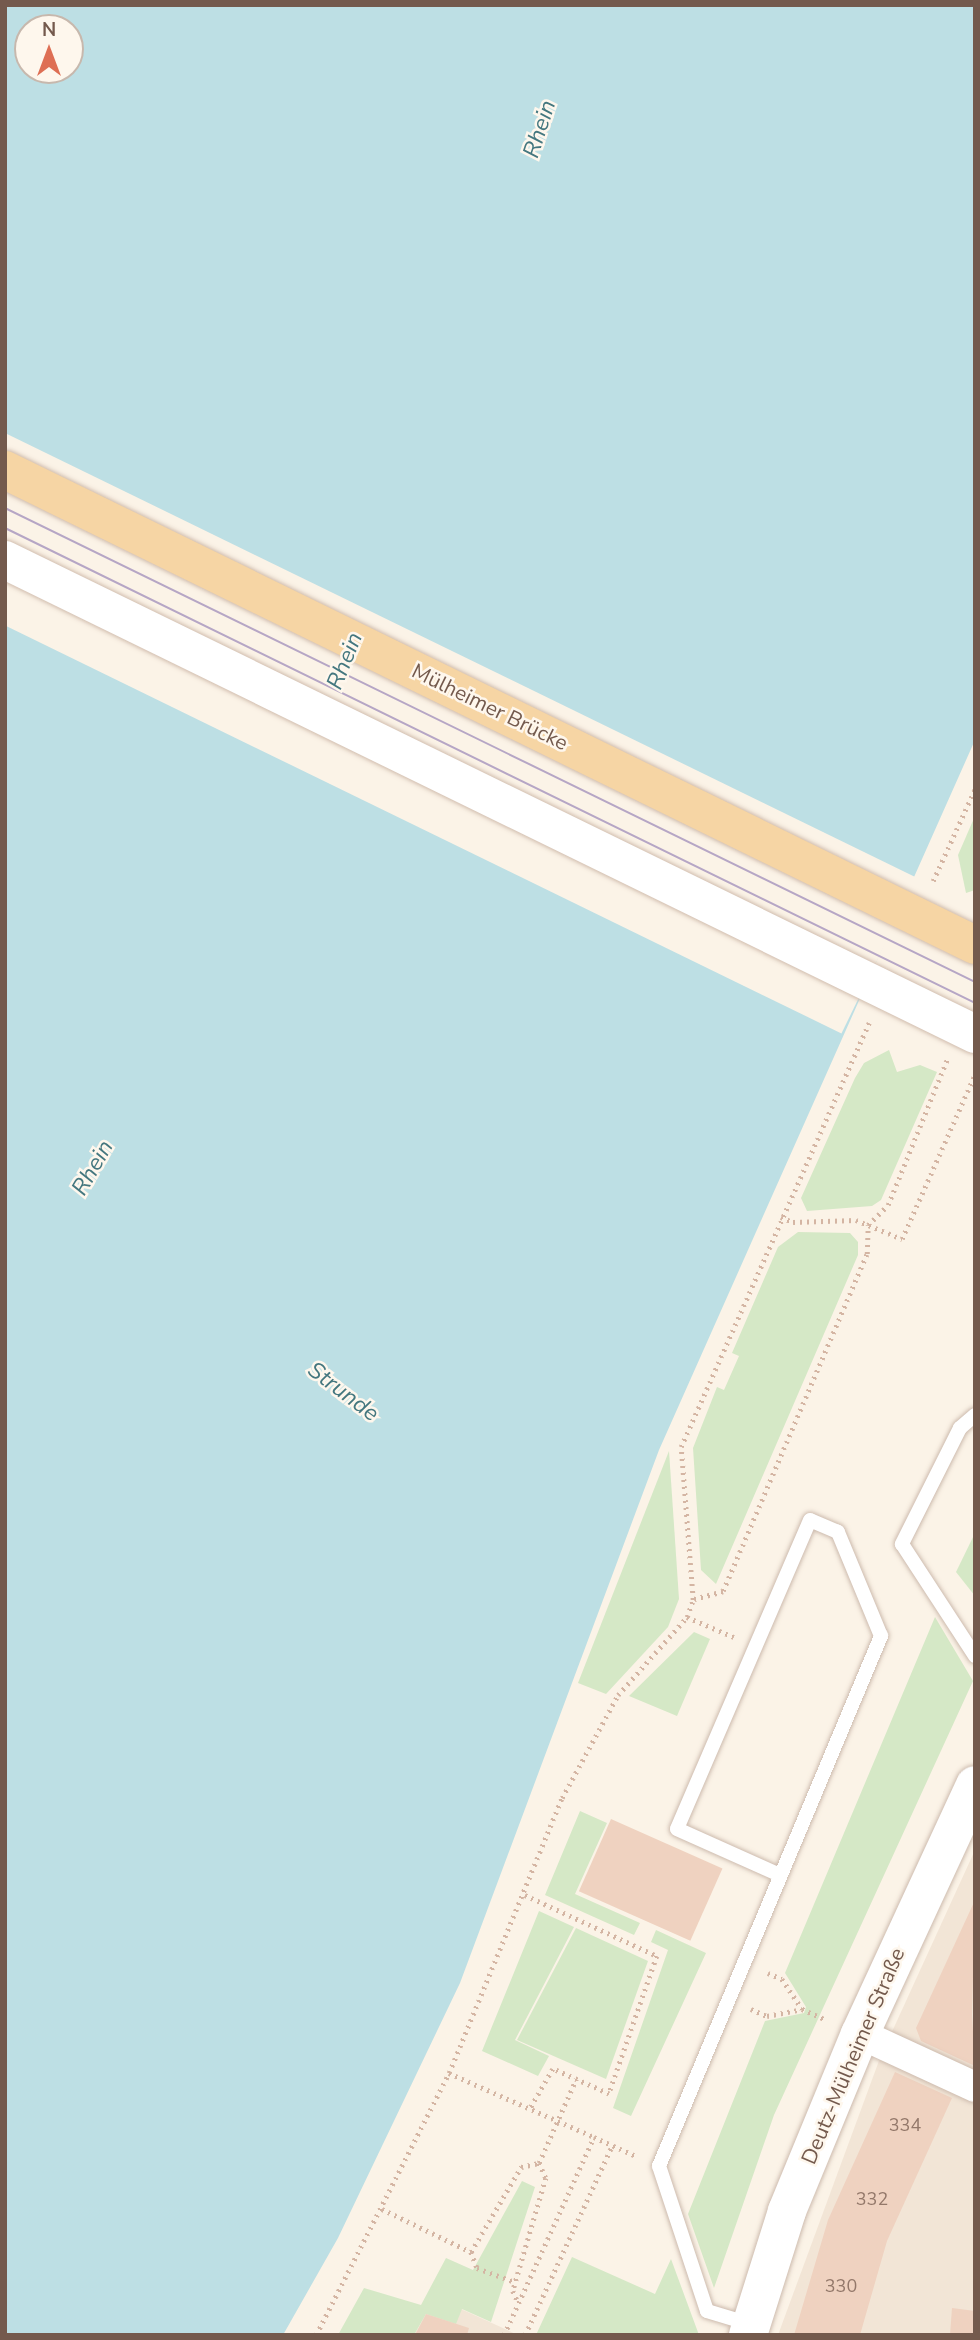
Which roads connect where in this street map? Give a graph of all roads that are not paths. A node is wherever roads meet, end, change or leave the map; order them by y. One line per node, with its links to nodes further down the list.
1 (5, 470): 4 (main road, Mülheimer Brücke, bridge)
2 (5, 488): 5 (main road, Mülheimer Brücke)
3 (5, 559): 6 (main road, bridge)
4 (975, 945)
5 (975, 961)
6 (962, 1046)
7 (975, 1415): 8 (lane)
8 (975, 1656)
9 (975, 1785): 11 (main road, Deutz-Mülheimer Straße)
10 (780, 1875): 10 (lane); 13 (lane)
11 (860, 2034): 12 (street); 13 (main road, Deutz-Mülheimer Straße)
12 (975, 2087)
13 (750, 2330)

